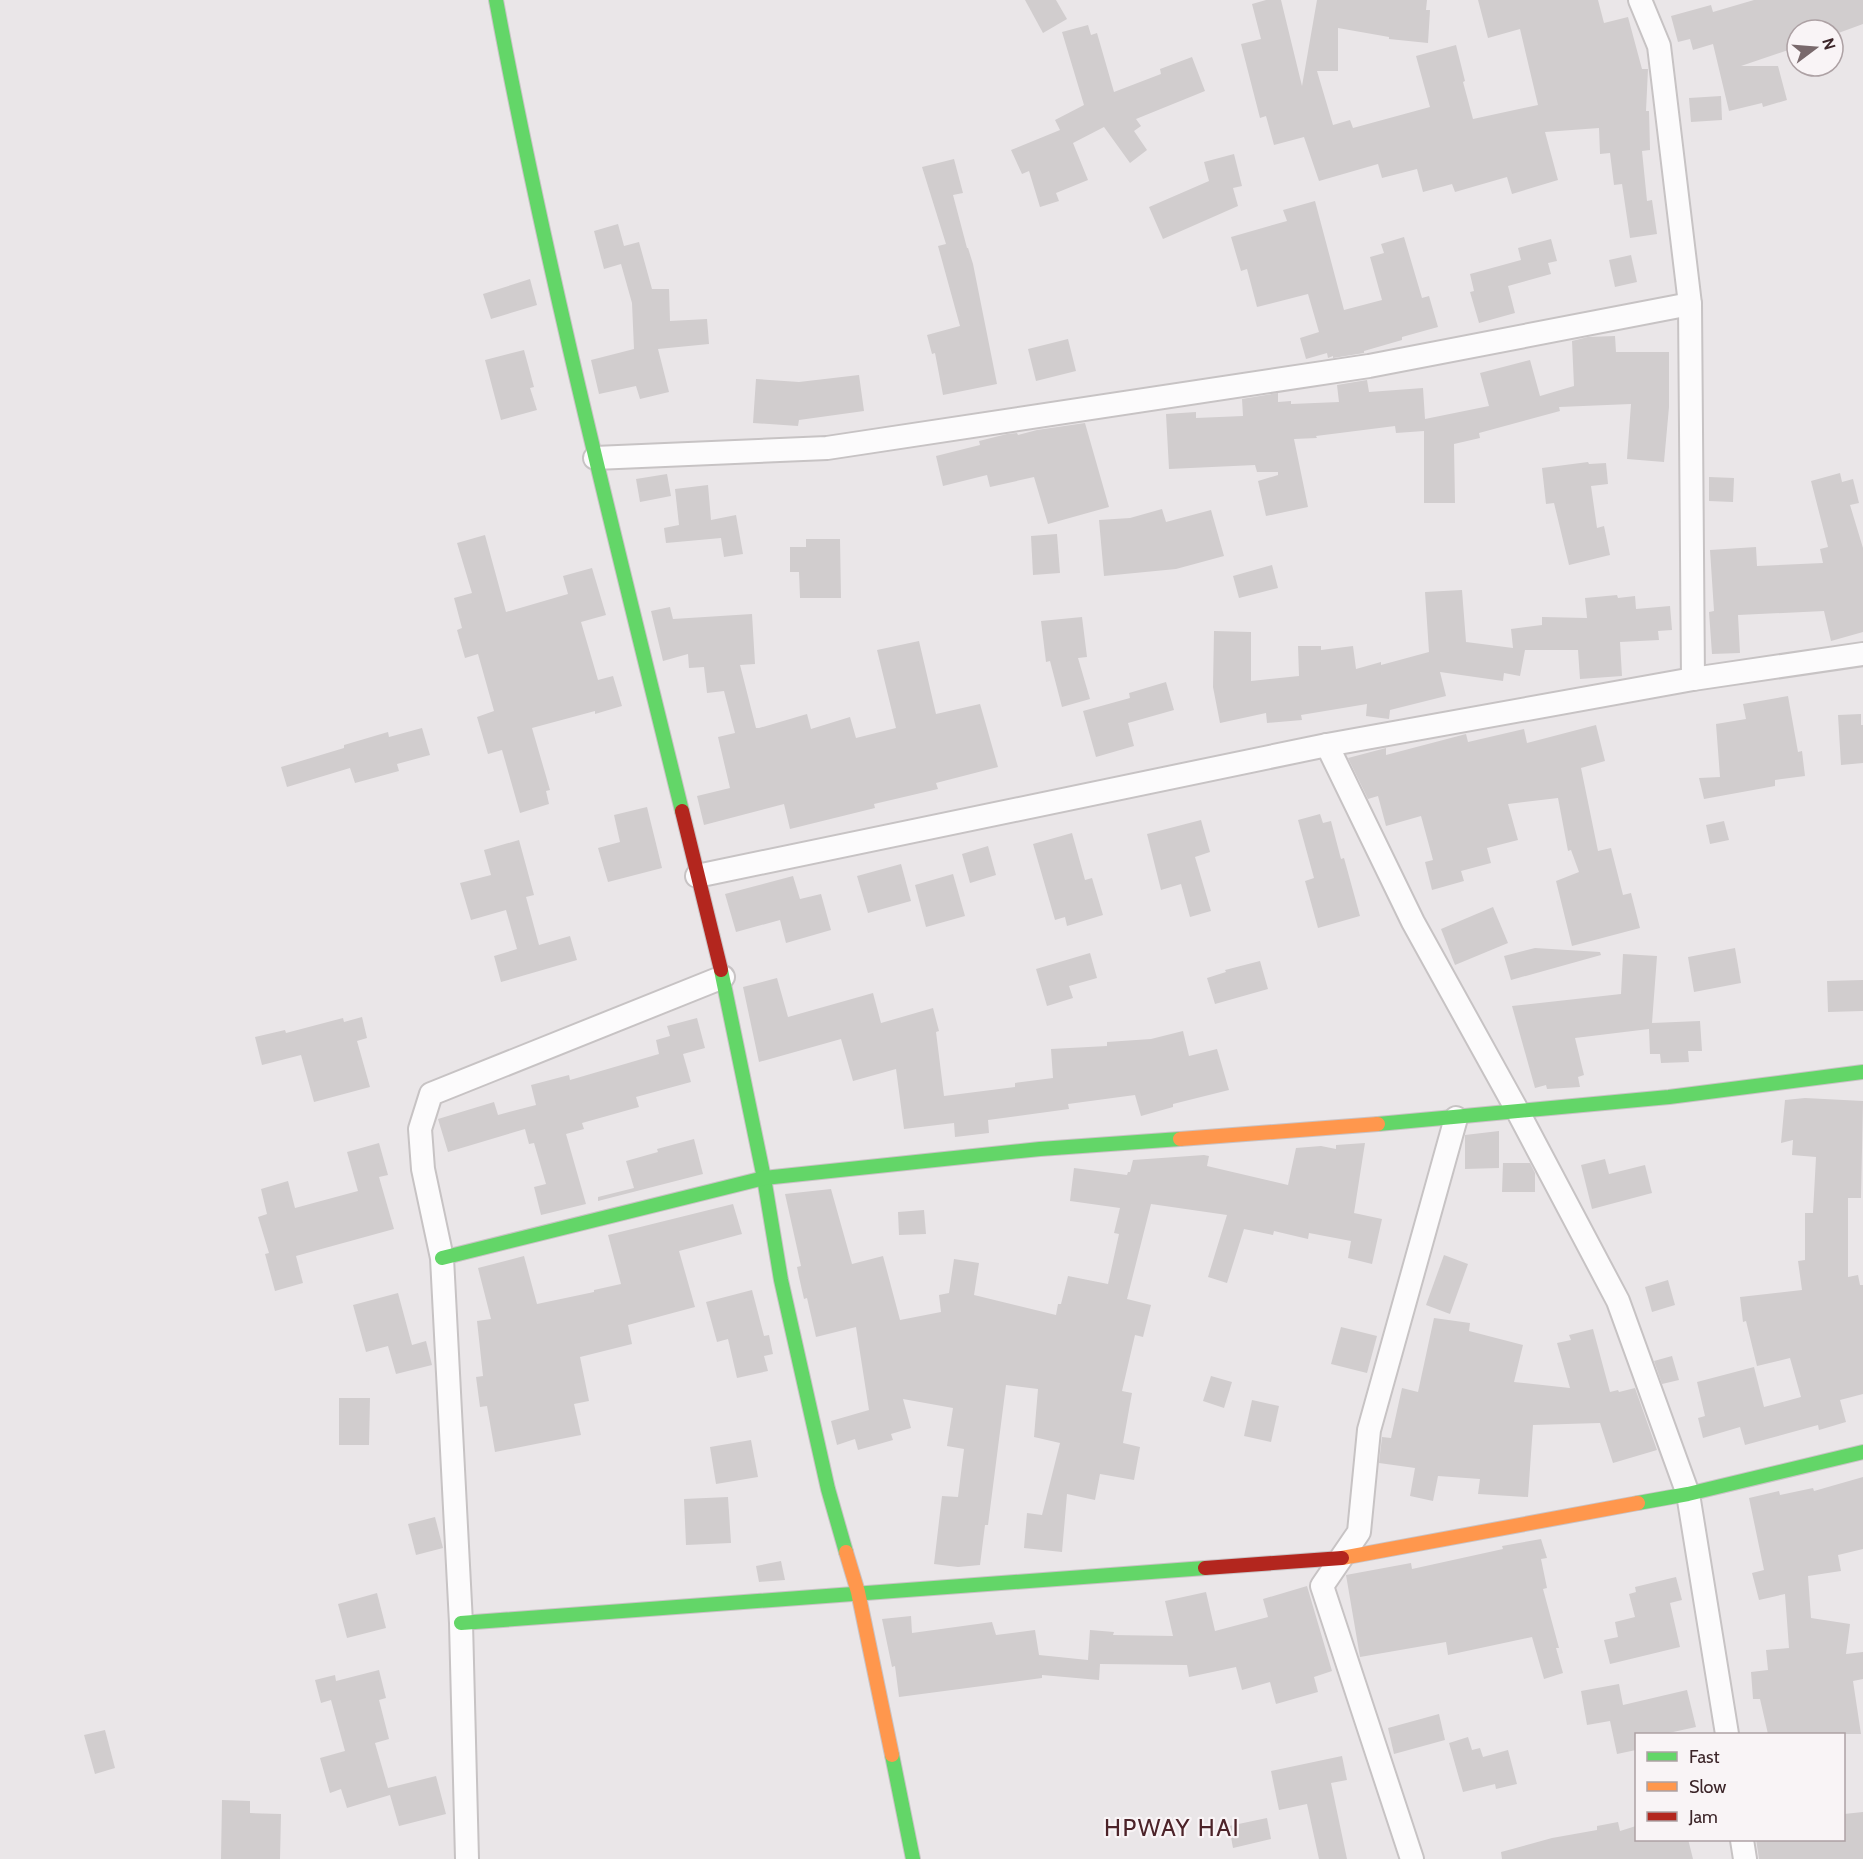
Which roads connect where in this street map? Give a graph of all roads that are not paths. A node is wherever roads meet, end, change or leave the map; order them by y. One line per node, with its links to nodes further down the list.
1 (496, 0): 4 (street)
2 (1640, 0): 3 (street)
3 (1690, 304): 4 (street); 6 (street)
4 (595, 458): 8 (street)
5 (1863, 654): 6 (street)
6 (1693, 679): 7 (street)
7 (1327, 745): 8 (street); 11 (street)
8 (697, 876): 9 (street)
9 (723, 977): 13 (street); 14 (street)
10 (1863, 1072): 11 (street)
11 (1517, 1110): 12 (street); 16 (street)
12 (1456, 1118): 13 (street); 17 (street)
13 (764, 1178): 14 (street); 18 (street)
14 (442, 1258): 19 (street)
15 (1863, 1452): 16 (street)
16 (1688, 1494): 17 (street); 20 (street)
17 (1340, 1558): 18 (street); 24 (street)
18 (858, 1592): 19 (street); 23 (street)
19 (461, 1623): 22 (street)
20 (1726, 1733)
21 (1742, 1841): 25 (street)
22 (467, 1859)
23 (913, 1859)
24 (1412, 1859)
25 (1745, 1859)

